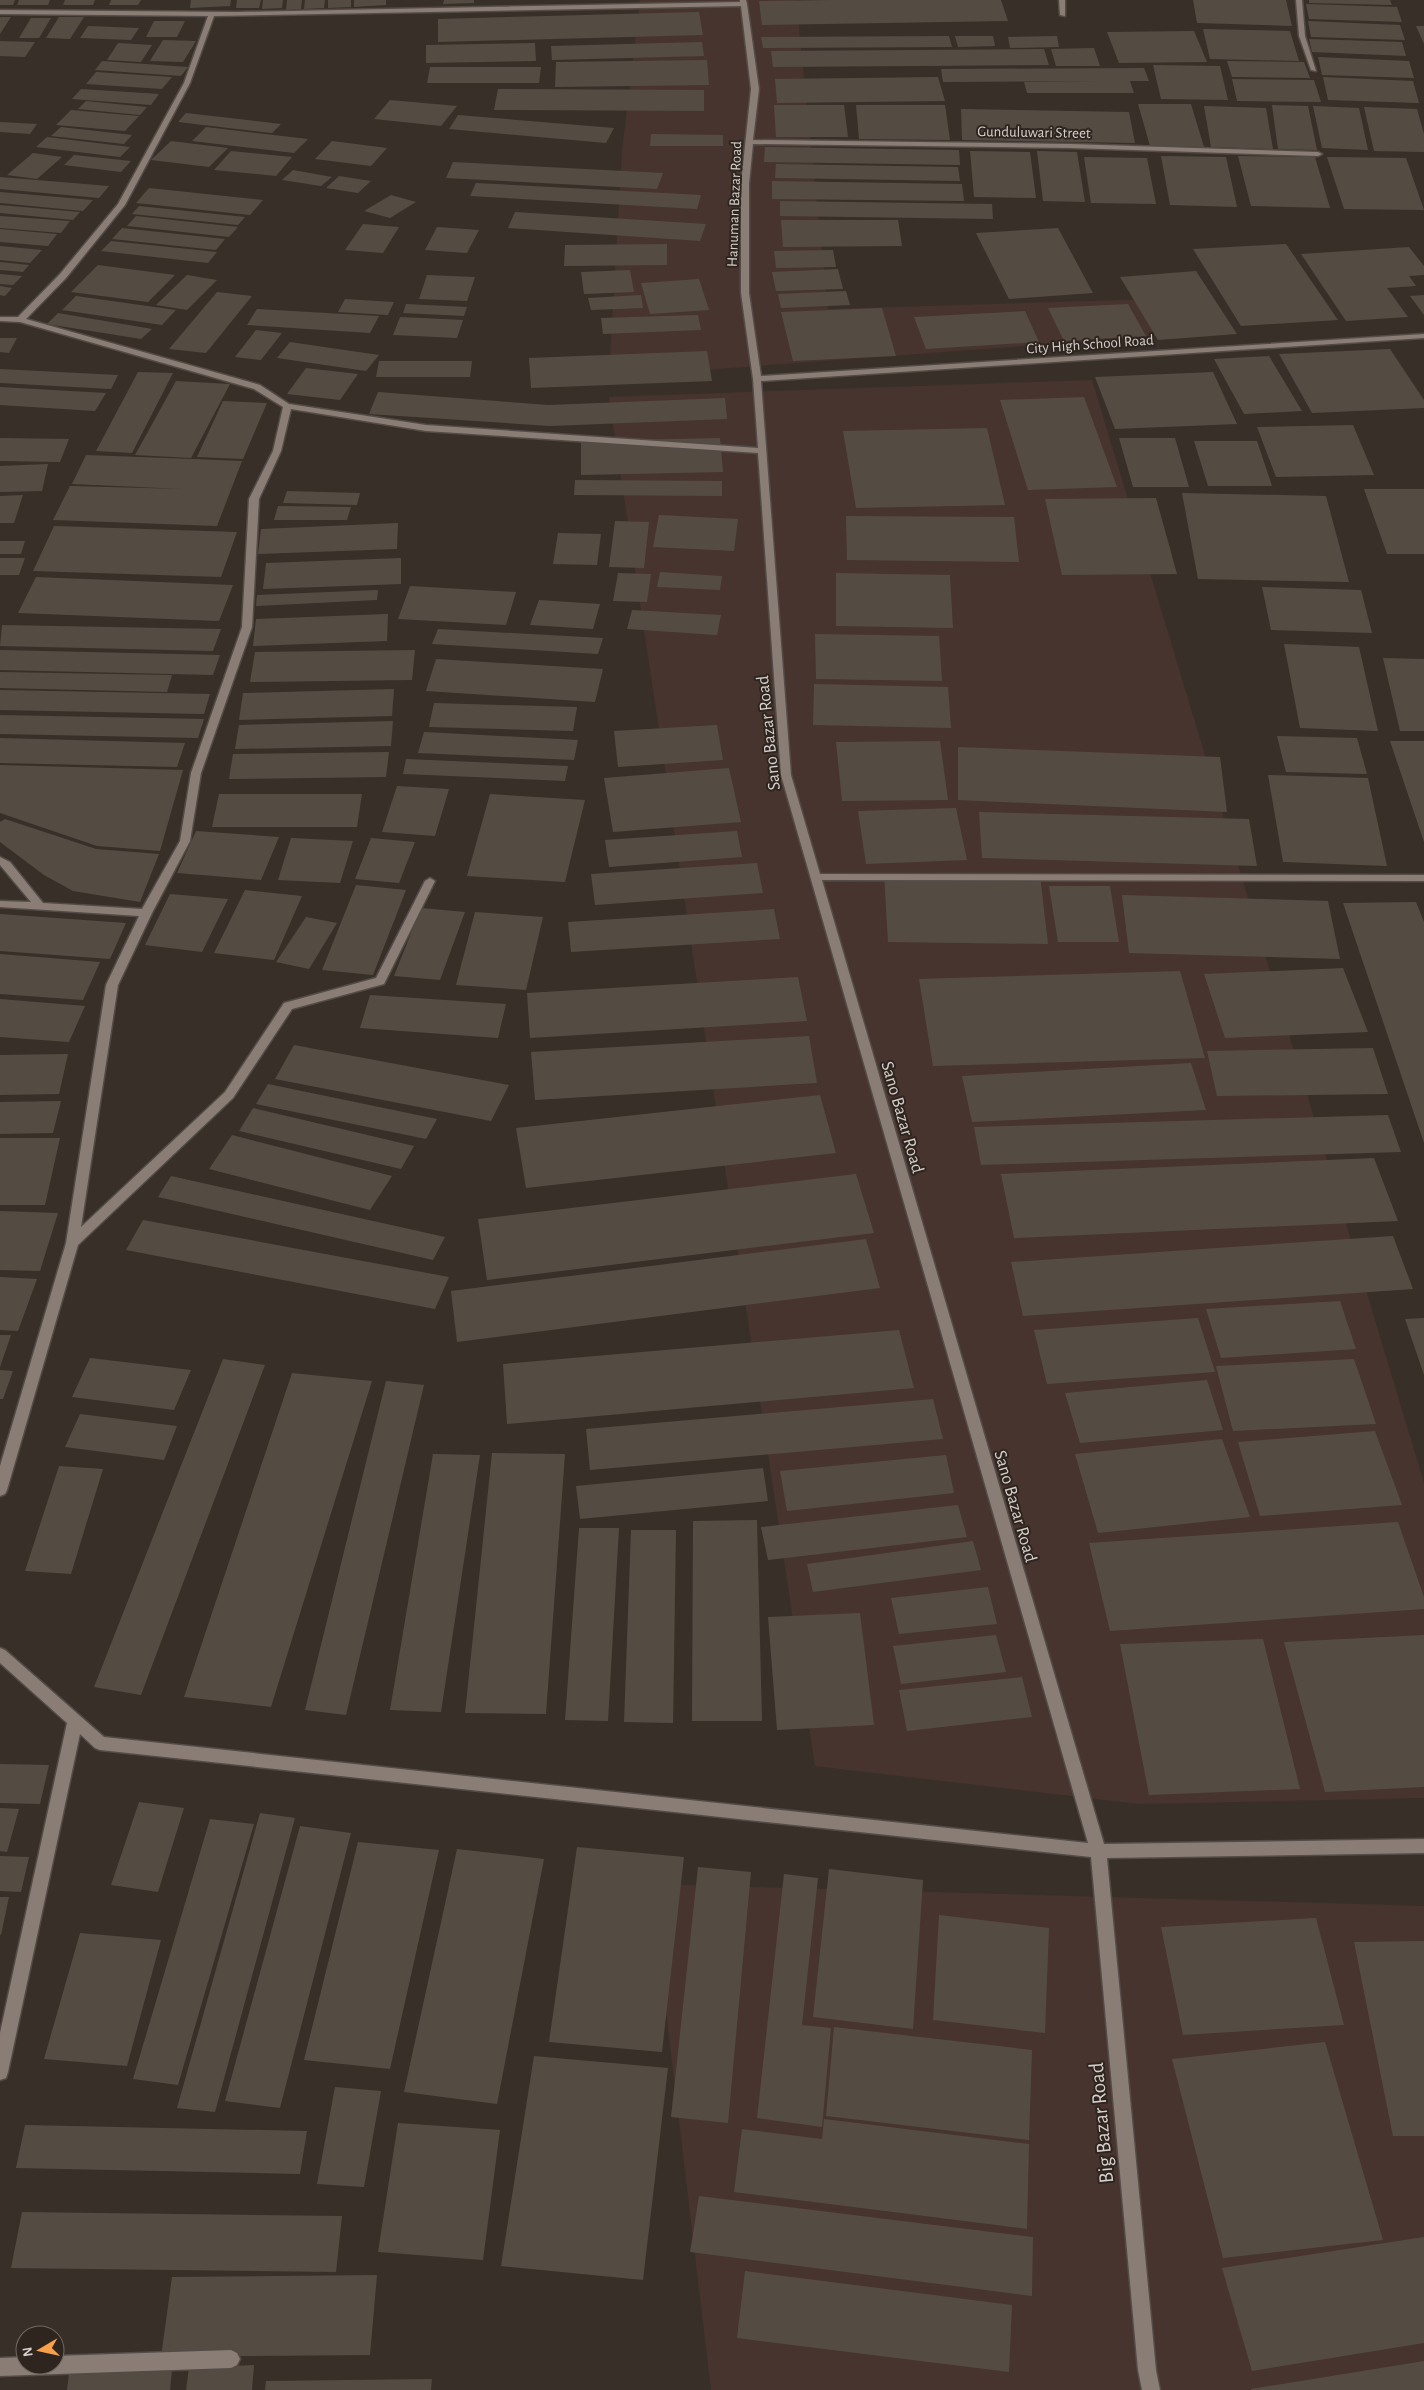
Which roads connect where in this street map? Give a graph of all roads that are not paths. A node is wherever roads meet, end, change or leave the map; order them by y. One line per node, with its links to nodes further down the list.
1 (1062, 0): 7 (street)
2 (1299, 0): 8 (street)
3 (744, 2): 4 (street); 9 (street, Hanuman Bazar Road)
4 (542, 3): 6 (street)
5 (0, 12): 6 (street)
6 (212, 13): 12 (street)
7 (1063, 15)
8 (1314, 70)
9 (750, 142): 10 (street, Gunduluwari Street); 14 (street, Hanuman Bazar Road)
10 (1318, 154)
11 (0, 319): 12 (street)
12 (20, 320): 15 (street)
13 (1424, 336): 14 (street, City High School Road)
14 (757, 379): 16 (street, Sano Bazar Road)
15 (286, 406): 16 (street); 23 (street)
16 (762, 451): 18 (street, Sano Bazar Road)
17 (0, 860): 22 (street)
18 (815, 877): 19 (street); 29 (street, Sano Bazar Road)
19 (1424, 878)
20 (430, 881): 24 (street)
21 (0, 904): 22 (street)
22 (40, 907): 23 (street)
23 (146, 913): 24 (street)
24 (72, 1242): 25 (street)
25 (0, 1490)
26 (0, 1654): 27 (street)
27 (75, 1720): 29 (street); 30 (street)
28 (1424, 1846): 29 (street)
29 (1098, 1851): 33 (street, Big Bazar Road)
30 (0, 2072)
31 (231, 2360): 32 (street)
32 (0, 2367)
33 (1151, 2390)

